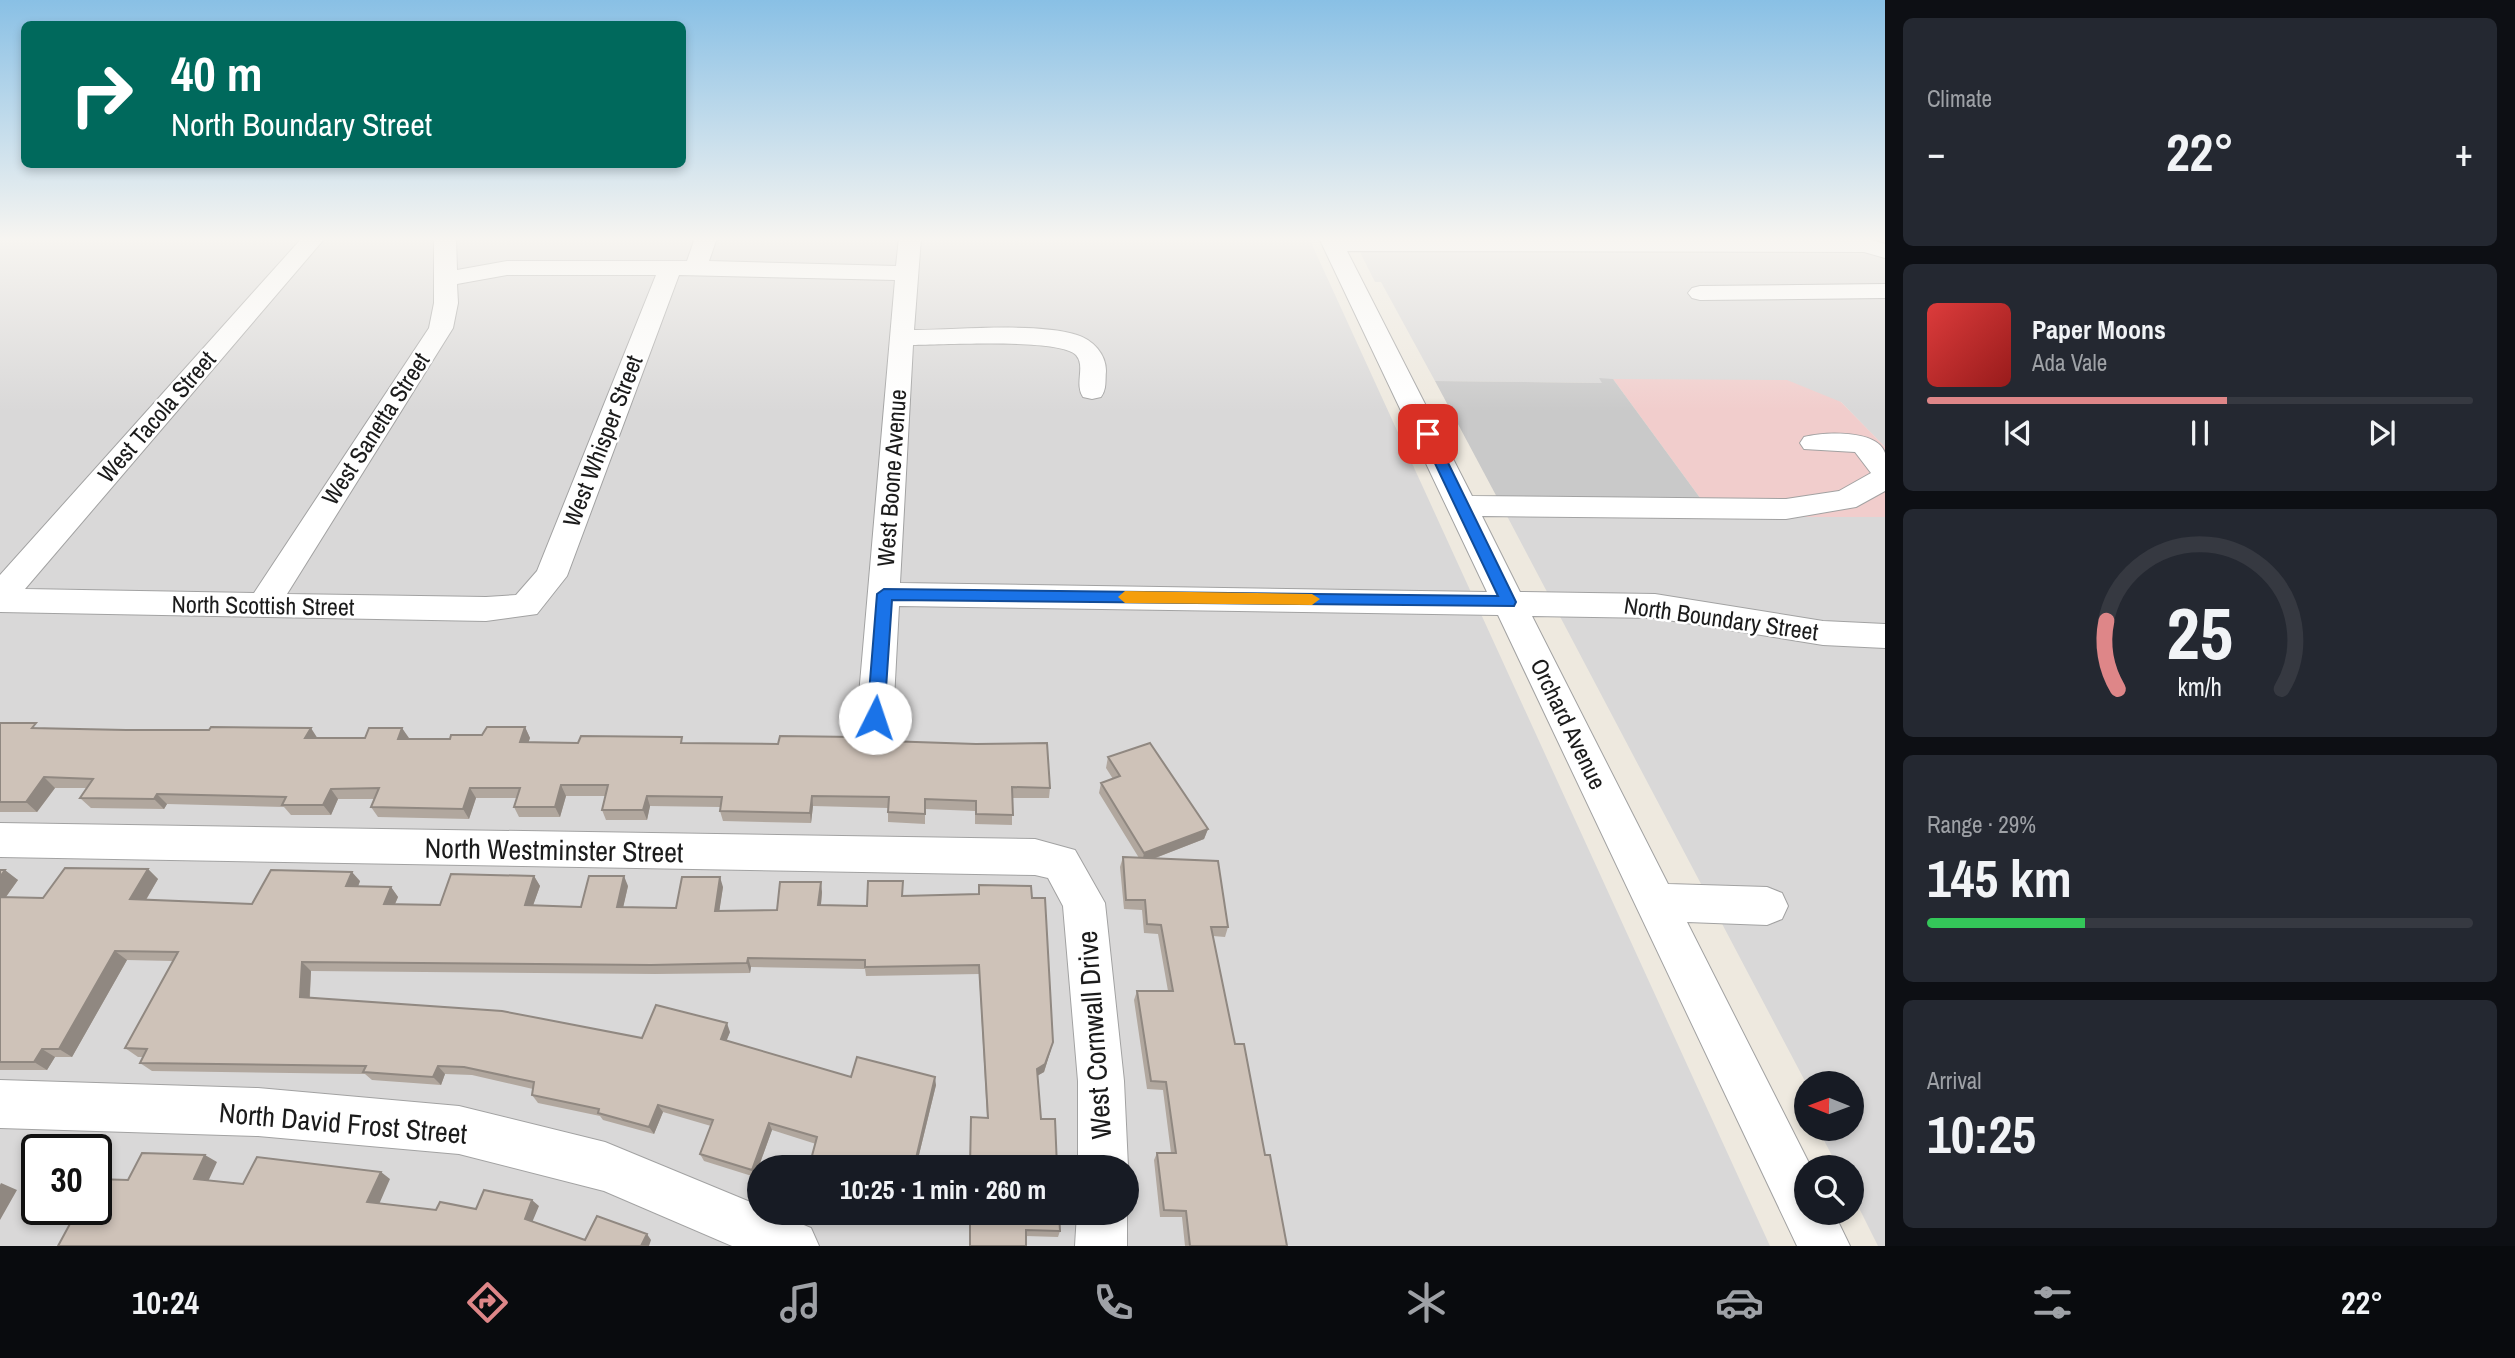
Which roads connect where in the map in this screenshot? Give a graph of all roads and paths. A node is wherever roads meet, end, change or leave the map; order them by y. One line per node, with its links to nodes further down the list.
1 (263, 296): 12 (street, West Tacola Street)
2 (446, 296): 14 (street, West Sanetta Street)
3 (671, 296): 15 (street, West Whisper Street)
4 (905, 296): 6 (street, West Boone Avenue)
5 (1359, 296): 10 (street, Orchard Avenue)
6 (901, 338): 7 (street); 11 (street, West Boone Avenue)
7 (1092, 391)
8 (1814, 443): 9 (street)
9 (1885, 472): 10 (street)
10 (1463, 506): 13 (street, Orchard Avenue)
11 (884, 594): 13 (street, North Boundary Street); 17 (street, West Boone Avenue)
12 (0, 598): 14 (street, North Scottish Street)
13 (1509, 602): 16 (street, North Boundary Street); 19 (street, Orchard Avenue)
14 (262, 606): 15 (street, North Scottish Street)
15 (525, 606)
16 (1885, 636)
17 (875, 718)
18 (0, 839): 20 (street, North Westminster Street)
19 (1655, 902): 21 (street); 24 (street, Orchard Avenue)
20 (1084, 903): 23 (street, West Cornwall Drive)
21 (1767, 906)
22 (0, 1104): 27 (street, North David Frost Street)
23 (1103, 1155)
24 (1794, 1185)
25 (1102, 1225): 28 (street)
26 (1814, 1225): 29 (street, Orchard Avenue)
27 (793, 1246)
28 (1101, 1246)
29 (1824, 1246)

